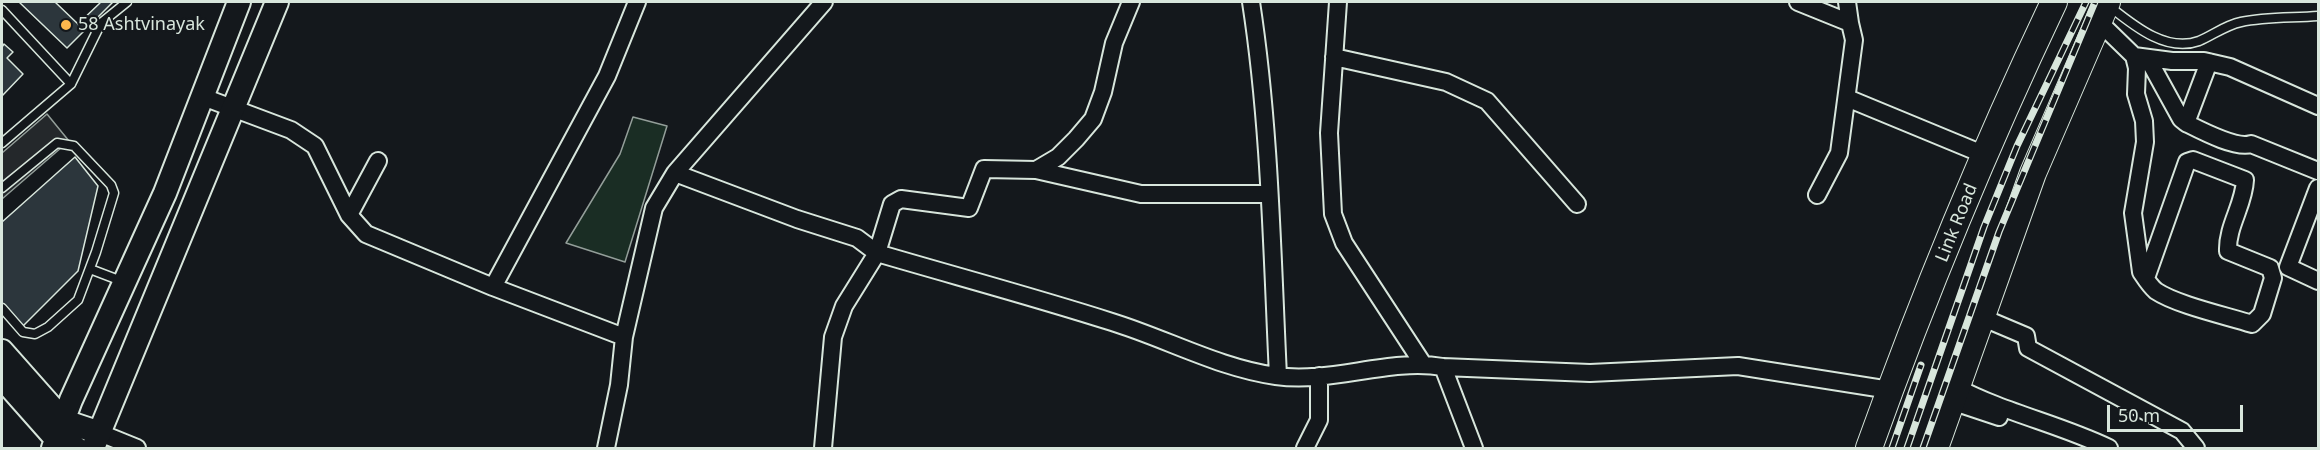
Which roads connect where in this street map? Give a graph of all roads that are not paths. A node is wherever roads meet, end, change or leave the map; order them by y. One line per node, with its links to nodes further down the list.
1 (127, 2): 19 (lane)
2 (239, 2): 20 (main road)
3 (277, 2): 23 (main road)
4 (636, 2): 42 (street)
5 (824, 2): 30 (street)
6 (1131, 2): 28 (street)
7 (1251, 2): 33 (street)
8 (1338, 2): 16 (street)
9 (1798, 2): 15 (street)
10 (1847, 2): 15 (street)
11 (2054, 2): 26 (main road, Link Road)
12 (2, 9): 19 (lane)
13 (2104, 9): 14 (lane); 17 (street); 44 (main road)
14 (2319, 16)
15 (1850, 22): 21 (street)
16 (1334, 57): 35 (street); 47 (street)
17 (2141, 57): 18 (street); 24 (street); 39 (street)
18 (2210, 62): 22 (street); 24 (street)
19 (71, 84): 25 (lane)
20 (203, 97): 23 (street); 40 (main road)
21 (1847, 98): 26 (street); 34 (street)
22 (2319, 106)
23 (234, 107): 36 (street); 55 (main road)
24 (2186, 123): 29 (street)
25 (2, 143)
26 (1985, 155): 52 (main road, Link Road)
27 (380, 166): 36 (street)
28 (1036, 170): 33 (street); 37 (street)
29 (2319, 171)
30 (675, 173): 37 (street); 45 (street)
31 (2, 188): 38 (lane)
32 (2319, 188): 41 (street)
33 (1269, 194): 49 (street)
34 (1817, 195)
35 (1576, 204)
36 (353, 220): 42 (street)
37 (877, 252): 49 (street); 58 (street)
38 (90, 269): 40 (lane); 43 (lane)
39 (2146, 278): 39 (street)
40 (124, 282): 54 (main road)
41 (2319, 282)
42 (493, 286): 45 (street)
43 (2, 308)
44 (1981, 317): 53 (main road); 65 (street)
45 (624, 337): 57 (street)
46 (2, 351): 54 (main road)
47 (1423, 363): 48 (street); 50 (street)
48 (1443, 367): 52 (street); 60 (street)
49 (1278, 376): 50 (street)
50 (1319, 376): 59 (street)
51 (2, 378): 54 (main road)
52 (1890, 390): 61 (main road, Link Road)
53 (1954, 394): 62 (main road); 63 (street); 64 (street)
54 (62, 440): 55 (main road)
55 (97, 441): 56 (street)
56 (137, 448)
57 (606, 448)
58 (823, 448)
59 (1305, 448)
60 (1474, 448)
61 (1869, 448)
62 (1935, 448)
63 (2085, 448)
64 (2109, 448)
65 (2196, 448)

